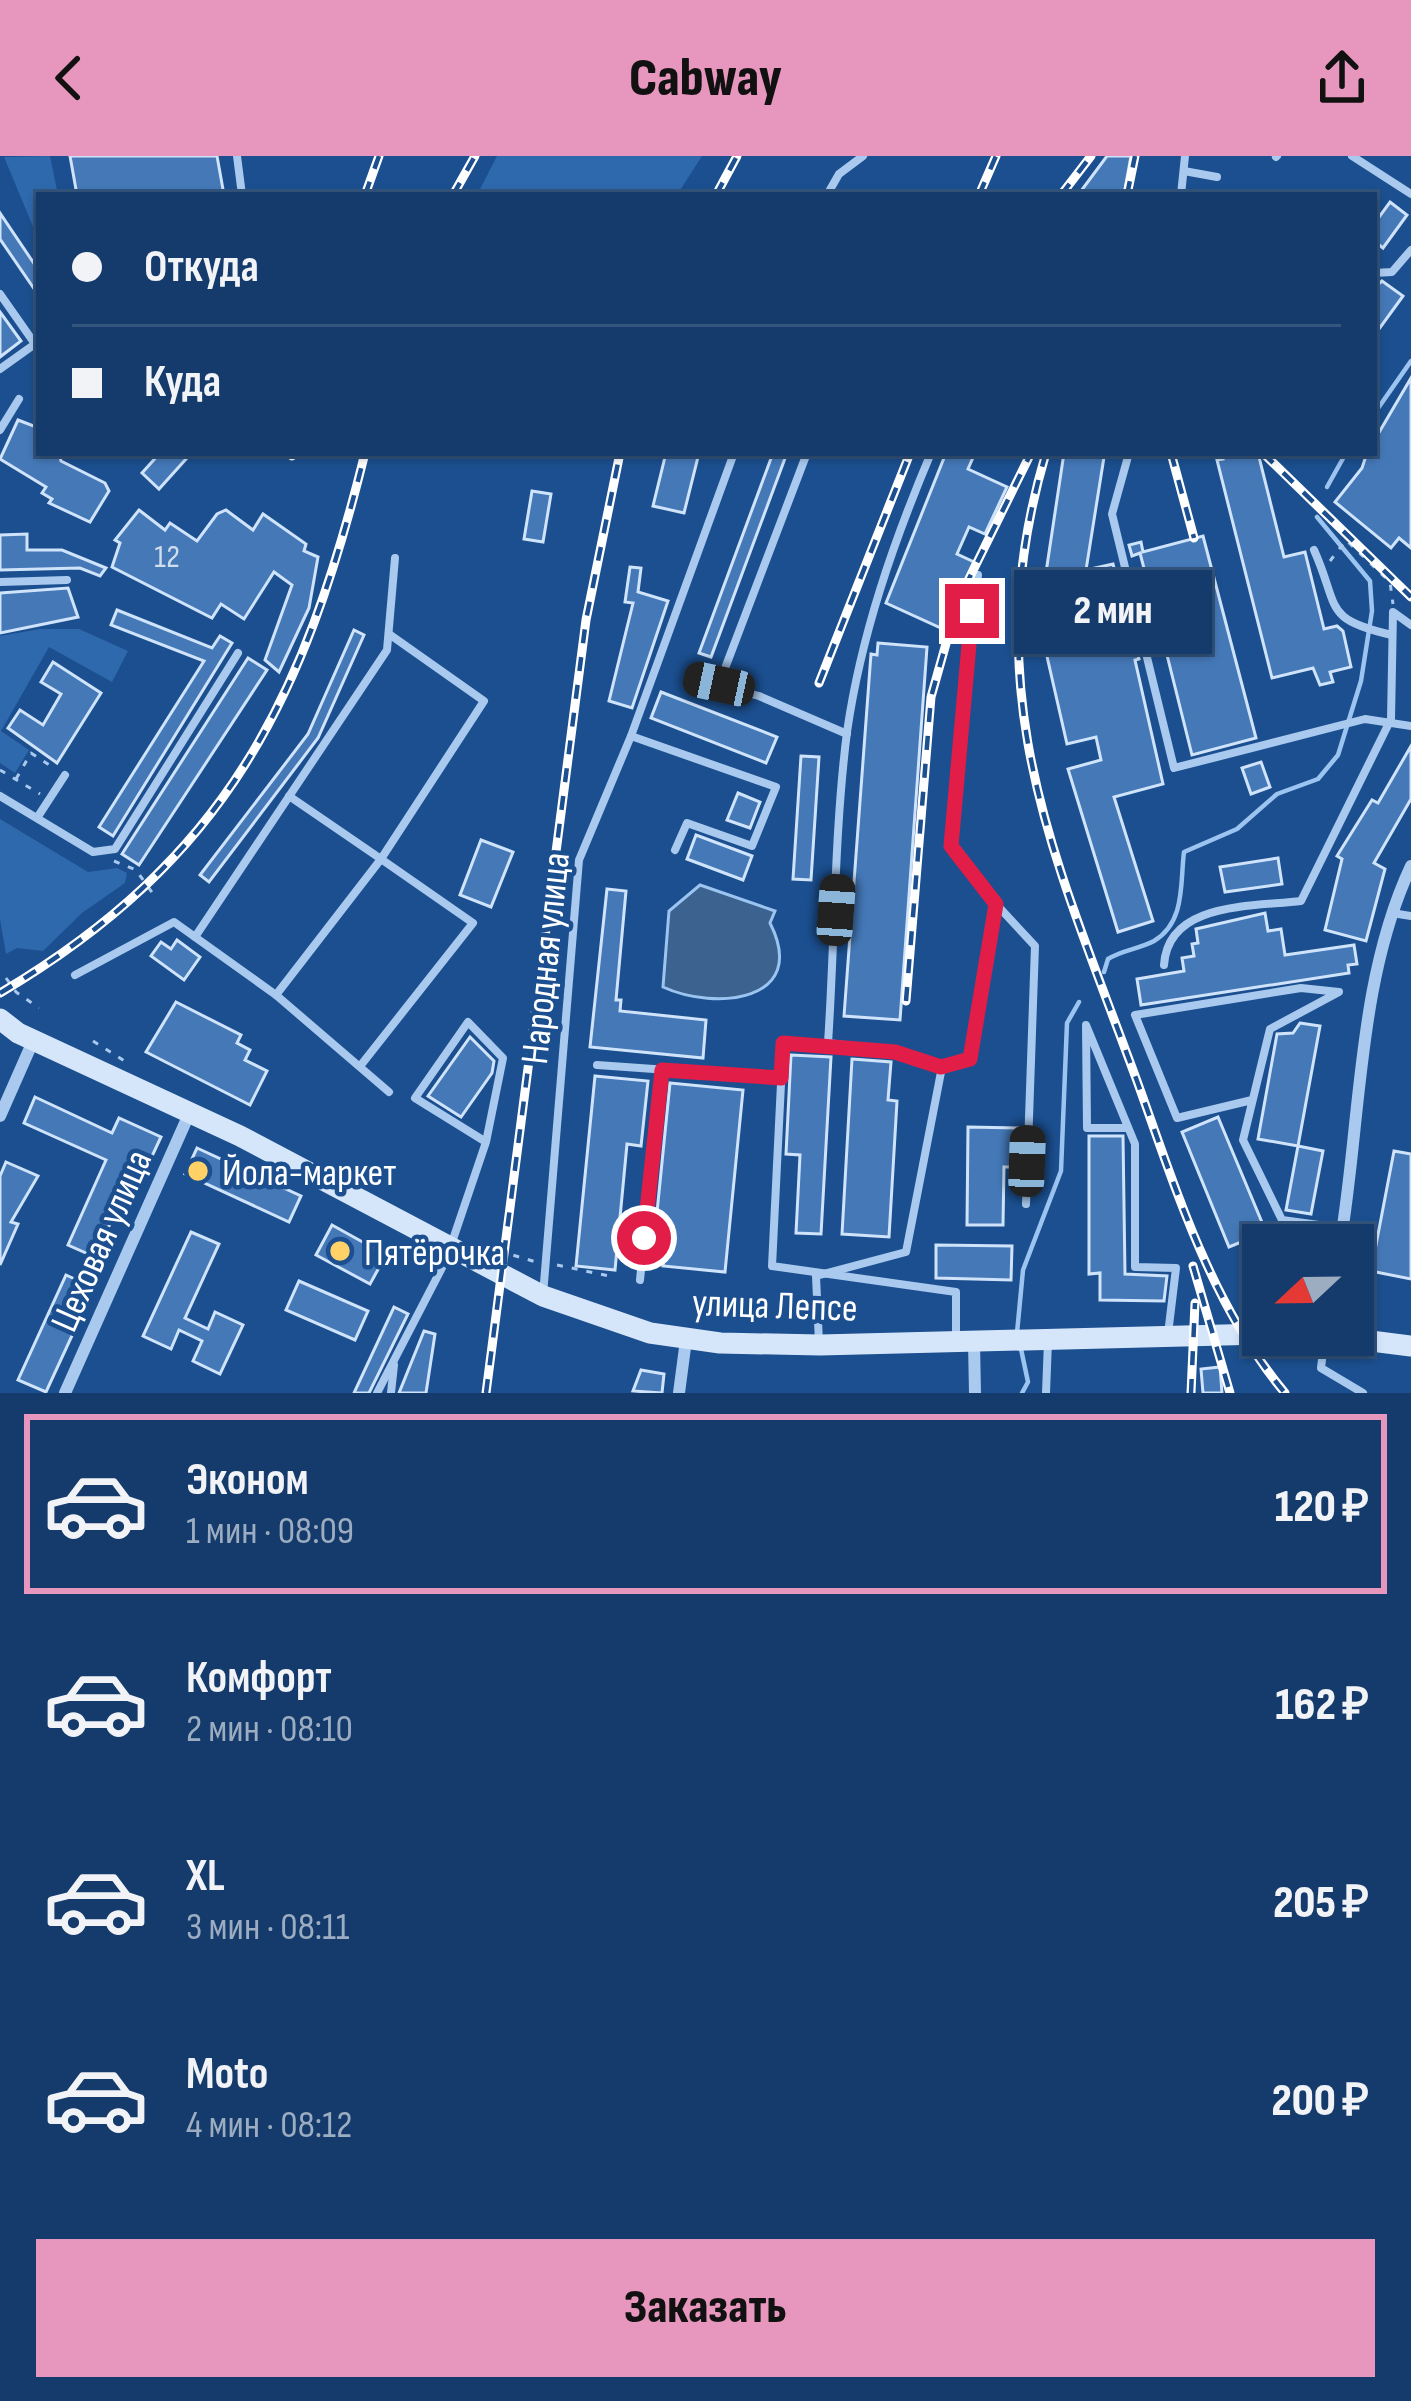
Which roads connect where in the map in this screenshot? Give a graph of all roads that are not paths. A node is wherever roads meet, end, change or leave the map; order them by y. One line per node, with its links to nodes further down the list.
1 (237, 156): 7 (lane)
2 (862, 156): 8 (lane)
3 (1185, 156): 5 (lane)
4 (1352, 156): 10 (lane)
5 (1184, 170): 6 (lane); 9 (lane)
6 (1216, 178)
7 (242, 192)
8 (829, 192)
9 (1181, 192)
10 (1411, 194)
11 (1411, 250): 12 (lane)
12 (1377, 273)
13 (0, 294): 14 (lane)
14 (4, 308): 15 (lane)
15 (0, 369)
16 (19, 399): 17 (lane)
17 (0, 430)
18 (733, 456): 36 (lane, Народная улица)
19 (806, 456): 32 (lane)
20 (930, 456): 35 (lane)
21 (1128, 456): 33 (lane)
22 (1314, 550): 29 (lane)
23 (395, 558): 28 (lane)
24 (978, 575): 44 (lane)
25 (67, 580): 26 (lane)
26 (0, 581)
27 (1411, 625): 29 (lane)
28 (389, 634): 39 (lane); 42 (lane)
29 (1392, 635): 33 (lane)
30 (238, 653): 40 (lane)
31 (689, 678): 32 (lane)
32 (719, 684): 35 (lane)
33 (1391, 719): 34 (lane); 48 (lane)
34 (1411, 725)
35 (847, 734): 53 (lane)
36 (631, 736): 41 (lane); 71 (lane, Народная улица)
37 (64, 775): 40 (lane)
38 (0, 796): 40 (lane)
39 (289, 796): 42 (lane); 47 (lane)
40 (37, 818)
41 (674, 850)
42 (381, 859): 50 (lane); 55 (lane)
43 (1411, 866): 45 (street)
44 (996, 904): 56 (lane); 65 (lane)
45 (1392, 913): 46 (lane); 67 (street)
46 (1411, 916)
47 (195, 937): 49 (lane); 50 (lane)
48 (1164, 965)
49 (75, 975)
50 (276, 995): 55 (lane)
51 (0, 1018): 52 (main road, улица Лепсе)
52 (34, 1040): 61 (main road, улица Лепсе); 62 (street)
53 (828, 1042): 56 (lane); 58 (lane)
54 (597, 1064): 57 (lane)
55 (361, 1065): 59 (lane)
56 (941, 1067): 69 (lane)
57 (662, 1070): 58 (lane); 70 (lane)
58 (781, 1078): 69 (lane)
59 (389, 1092)
60 (1252, 1100): 60 (lane); 66 (lane)
61 (190, 1112): 68 (main road, улица Лепсе); 82 (street, Цеховая улица)
62 (0, 1116)
63 (1128, 1128): 63 (lane); 73 (lane)
64 (486, 1142): 64 (lane); 68 (lane)
65 (1026, 1204)
66 (1312, 1224)
67 (1344, 1224)
68 (451, 1245): 71 (main road, улица Лепсе); 80 (lane)
69 (816, 1276): 77 (lane); 78 (lane)
70 (640, 1280)
71 (543, 1296): 74 (main road, улица Лепсе)
72 (1242, 1334): 73 (main road, улица Лепсе)
73 (1168, 1336): 75 (main road, улица Лепсе)
74 (686, 1340): 78 (main road, улица Лепсе); 85 (street)
75 (1044, 1340): 77 (main road, улица Лепсе); 87 (lane)
76 (1374, 1341): 79 (main road)
77 (974, 1342): 78 (main road, улица Лепсе); 86 (street)
78 (820, 1345)
79 (1411, 1346)
80 (395, 1354): 83 (lane); 84 (lane)
81 (1322, 1356): 88 (lane)
82 (65, 1393)
83 (377, 1393)
84 (392, 1393)
85 (679, 1393)
86 (975, 1393)
87 (1046, 1393)
88 (1364, 1393)

